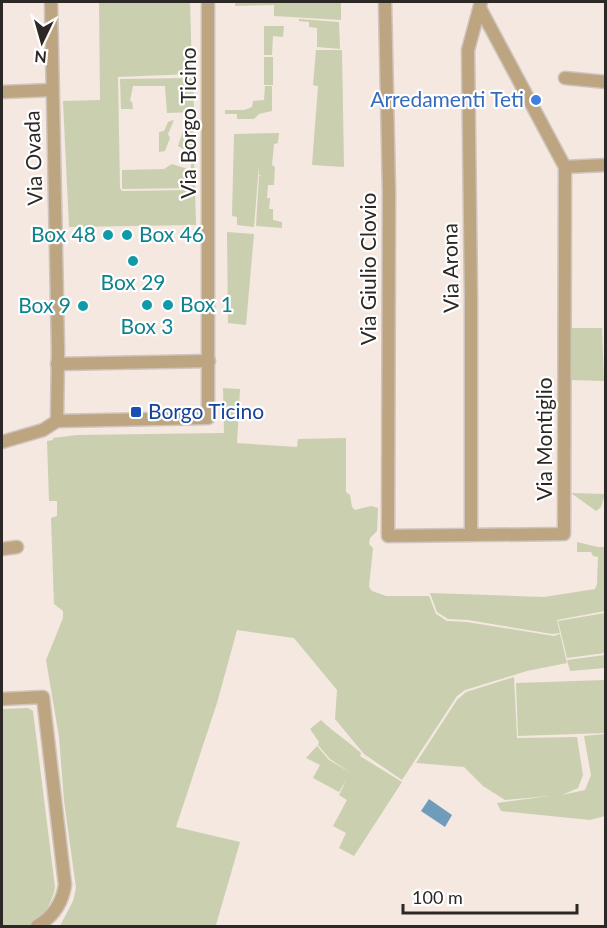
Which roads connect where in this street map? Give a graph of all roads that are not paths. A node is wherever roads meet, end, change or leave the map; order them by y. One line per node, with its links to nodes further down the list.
1 (51, 2): 7 (street, Via Ovada)
2 (208, 2): 11 (street, Via Borgo Ticino)
3 (385, 2): 16 (street, Via Giulio Clovio)
4 (480, 5): 10 (street); 15 (street, Via Arona)
5 (565, 78): 6 (street)
6 (606, 82)
7 (51, 90): 8 (street); 12 (street, Via Ovada)
8 (2, 92)
9 (606, 165): 10 (street)
10 (565, 167): 15 (street, Via Montiglio)
11 (209, 361): 12 (street); 13 (street, Via Borgo Ticino)
12 (57, 364): 13 (street, Via Ovada)
13 (57, 421): 14 (street)
14 (2, 442)
15 (471, 535): 16 (street, Via Montiglio)
16 (388, 536)
17 (17, 547): 18 (street)
18 (2, 549)
19 (2, 699): 20 (street)
20 (37, 927)

